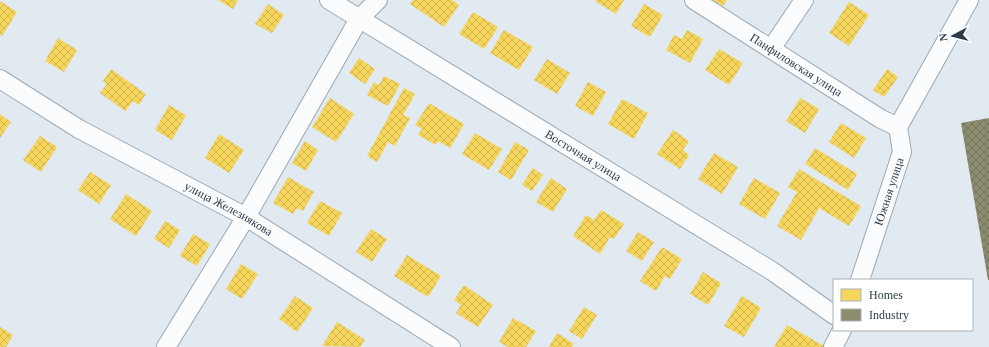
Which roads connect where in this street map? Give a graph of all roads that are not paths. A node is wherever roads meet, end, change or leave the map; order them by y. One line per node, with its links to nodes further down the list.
1 (329, 0): 6 (street, Восточная улица)
2 (378, 0): 6 (street)
3 (694, 0): 7 (street, Панфиловская улица)
4 (804, 0): 7 (street)
5 (969, 0): 9 (street)
6 (359, 19): 10 (street); 12 (street, Восточная улица)
7 (771, 49): 9 (street, Панфиловская улица)
8 (0, 80): 10 (street, улица Железнякова)
9 (898, 127): 11 (street, Южная улица)
10 (246, 218): 14 (street); 15 (street, улица Железнякова)
11 (860, 279)
12 (833, 314)
13 (841, 331): 16 (street)
14 (166, 347)
15 (451, 347)
16 (833, 347)

